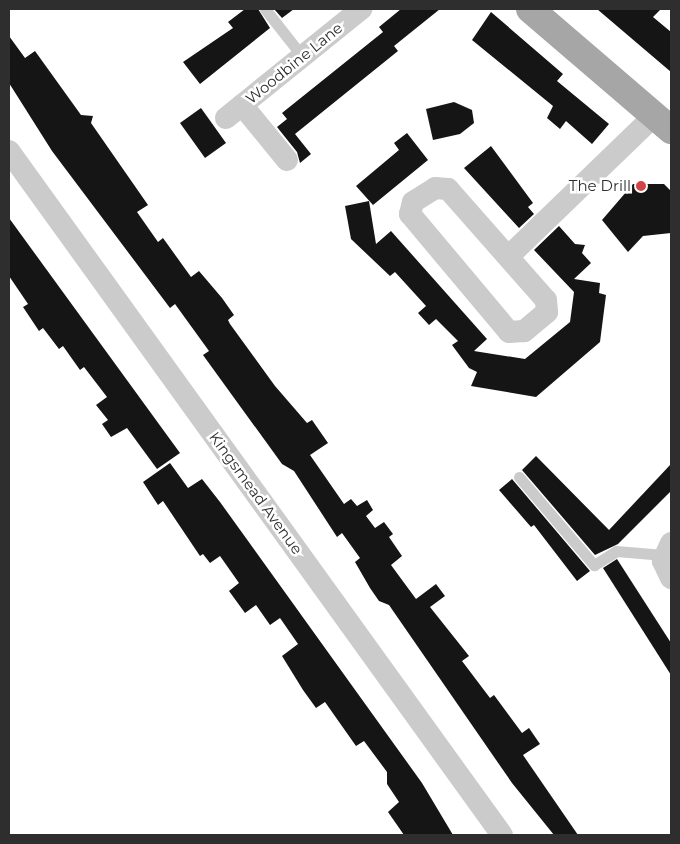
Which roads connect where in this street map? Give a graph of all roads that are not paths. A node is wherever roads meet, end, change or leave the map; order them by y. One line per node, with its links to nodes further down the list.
1 (265, 9): 4 (lane)
2 (361, 9): 4 (street, Woodbine Lane)
3 (530, 9): 5 (main road)
4 (302, 56): 7 (street, Woodbine Lane)
5 (662, 123): 8 (street)
6 (9, 151): 12 (street, Kingsmead Avenue)
7 (287, 160)
8 (510, 255): 8 (street)
9 (519, 477): 10 (lane)
10 (668, 549): 11 (street)
11 (671, 578)
12 (502, 835)

